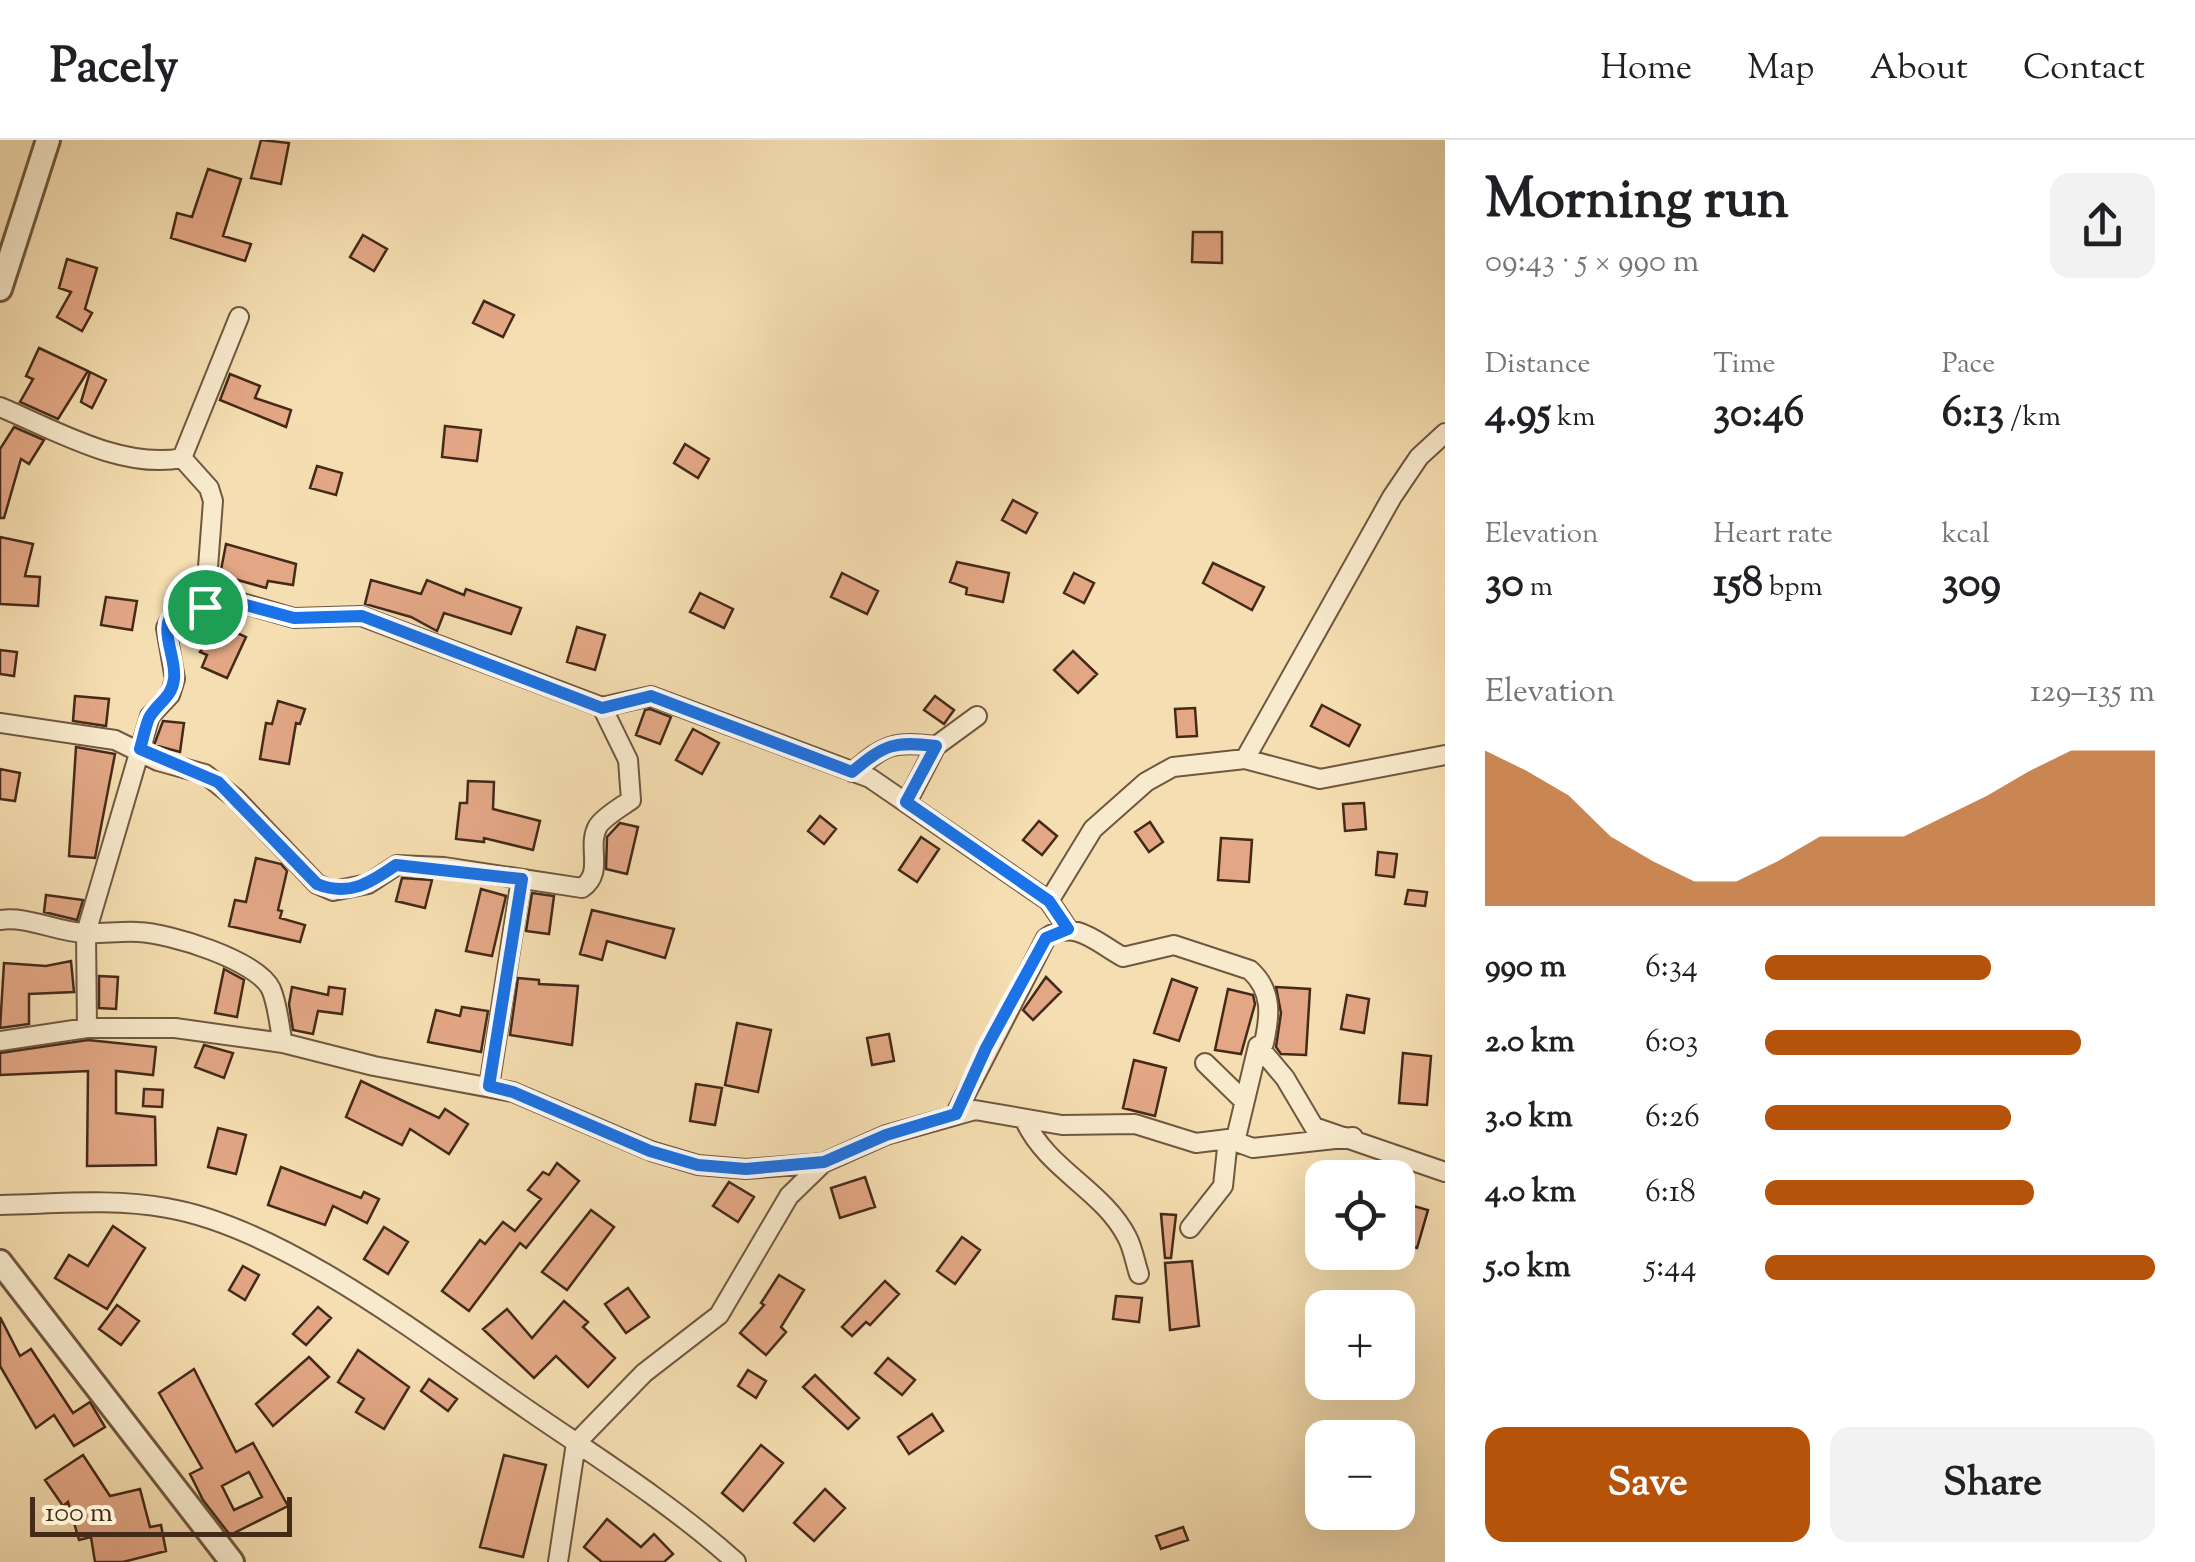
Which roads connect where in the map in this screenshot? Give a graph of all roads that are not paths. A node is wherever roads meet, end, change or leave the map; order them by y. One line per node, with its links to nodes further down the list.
1 (48, 140): 2 (street)
2 (0, 288)
3 (239, 317): 6 (street)
4 (0, 407): 6 (street)
5 (1445, 433): 14 (street)
6 (182, 458): 7 (street)
7 (205, 607): 8 (street); 12 (street)
8 (602, 708): 15 (street); 17 (street)
9 (978, 716): 11 (street)
10 (0, 723): 12 (street)
11 (936, 746): 15 (street); 16 (street)
12 (140, 749): 17 (street); 21 (street)
13 (1445, 755): 14 (street)
14 (1246, 759): 18 (street)
15 (852, 772): 16 (street)
16 (906, 802): 18 (street)
17 (522, 879): 27 (street)
18 (1049, 901): 20 (street)
19 (0, 920): 21 (street)
20 (1068, 929): 25 (street); 29 (street)
21 (86, 933): 22 (street); 24 (street)
22 (88, 1028): 23 (street); 24 (street)
23 (0, 1040)
24 (283, 1042): 27 (street)
25 (1258, 1046): 28 (street); 31 (street)
26 (1205, 1063): 28 (street)
27 (489, 1086): 34 (street)
28 (1244, 1101): 32 (street)
29 (956, 1114): 30 (street); 33 (street)
30 (1025, 1121): 32 (street); 40 (street)
31 (1353, 1137): 32 (street); 35 (street)
32 (1232, 1141): 38 (street)
33 (824, 1162): 34 (street); 36 (street)
34 (780, 1166): 36 (street)
35 (1445, 1172)
36 (789, 1196): 41 (street)
37 (0, 1205): 41 (street)
38 (1190, 1228)
39 (0, 1262): 42 (street)
40 (1139, 1274)
41 (576, 1443): 43 (street); 44 (street)
42 (232, 1562)
43 (558, 1562)
44 (736, 1562)

